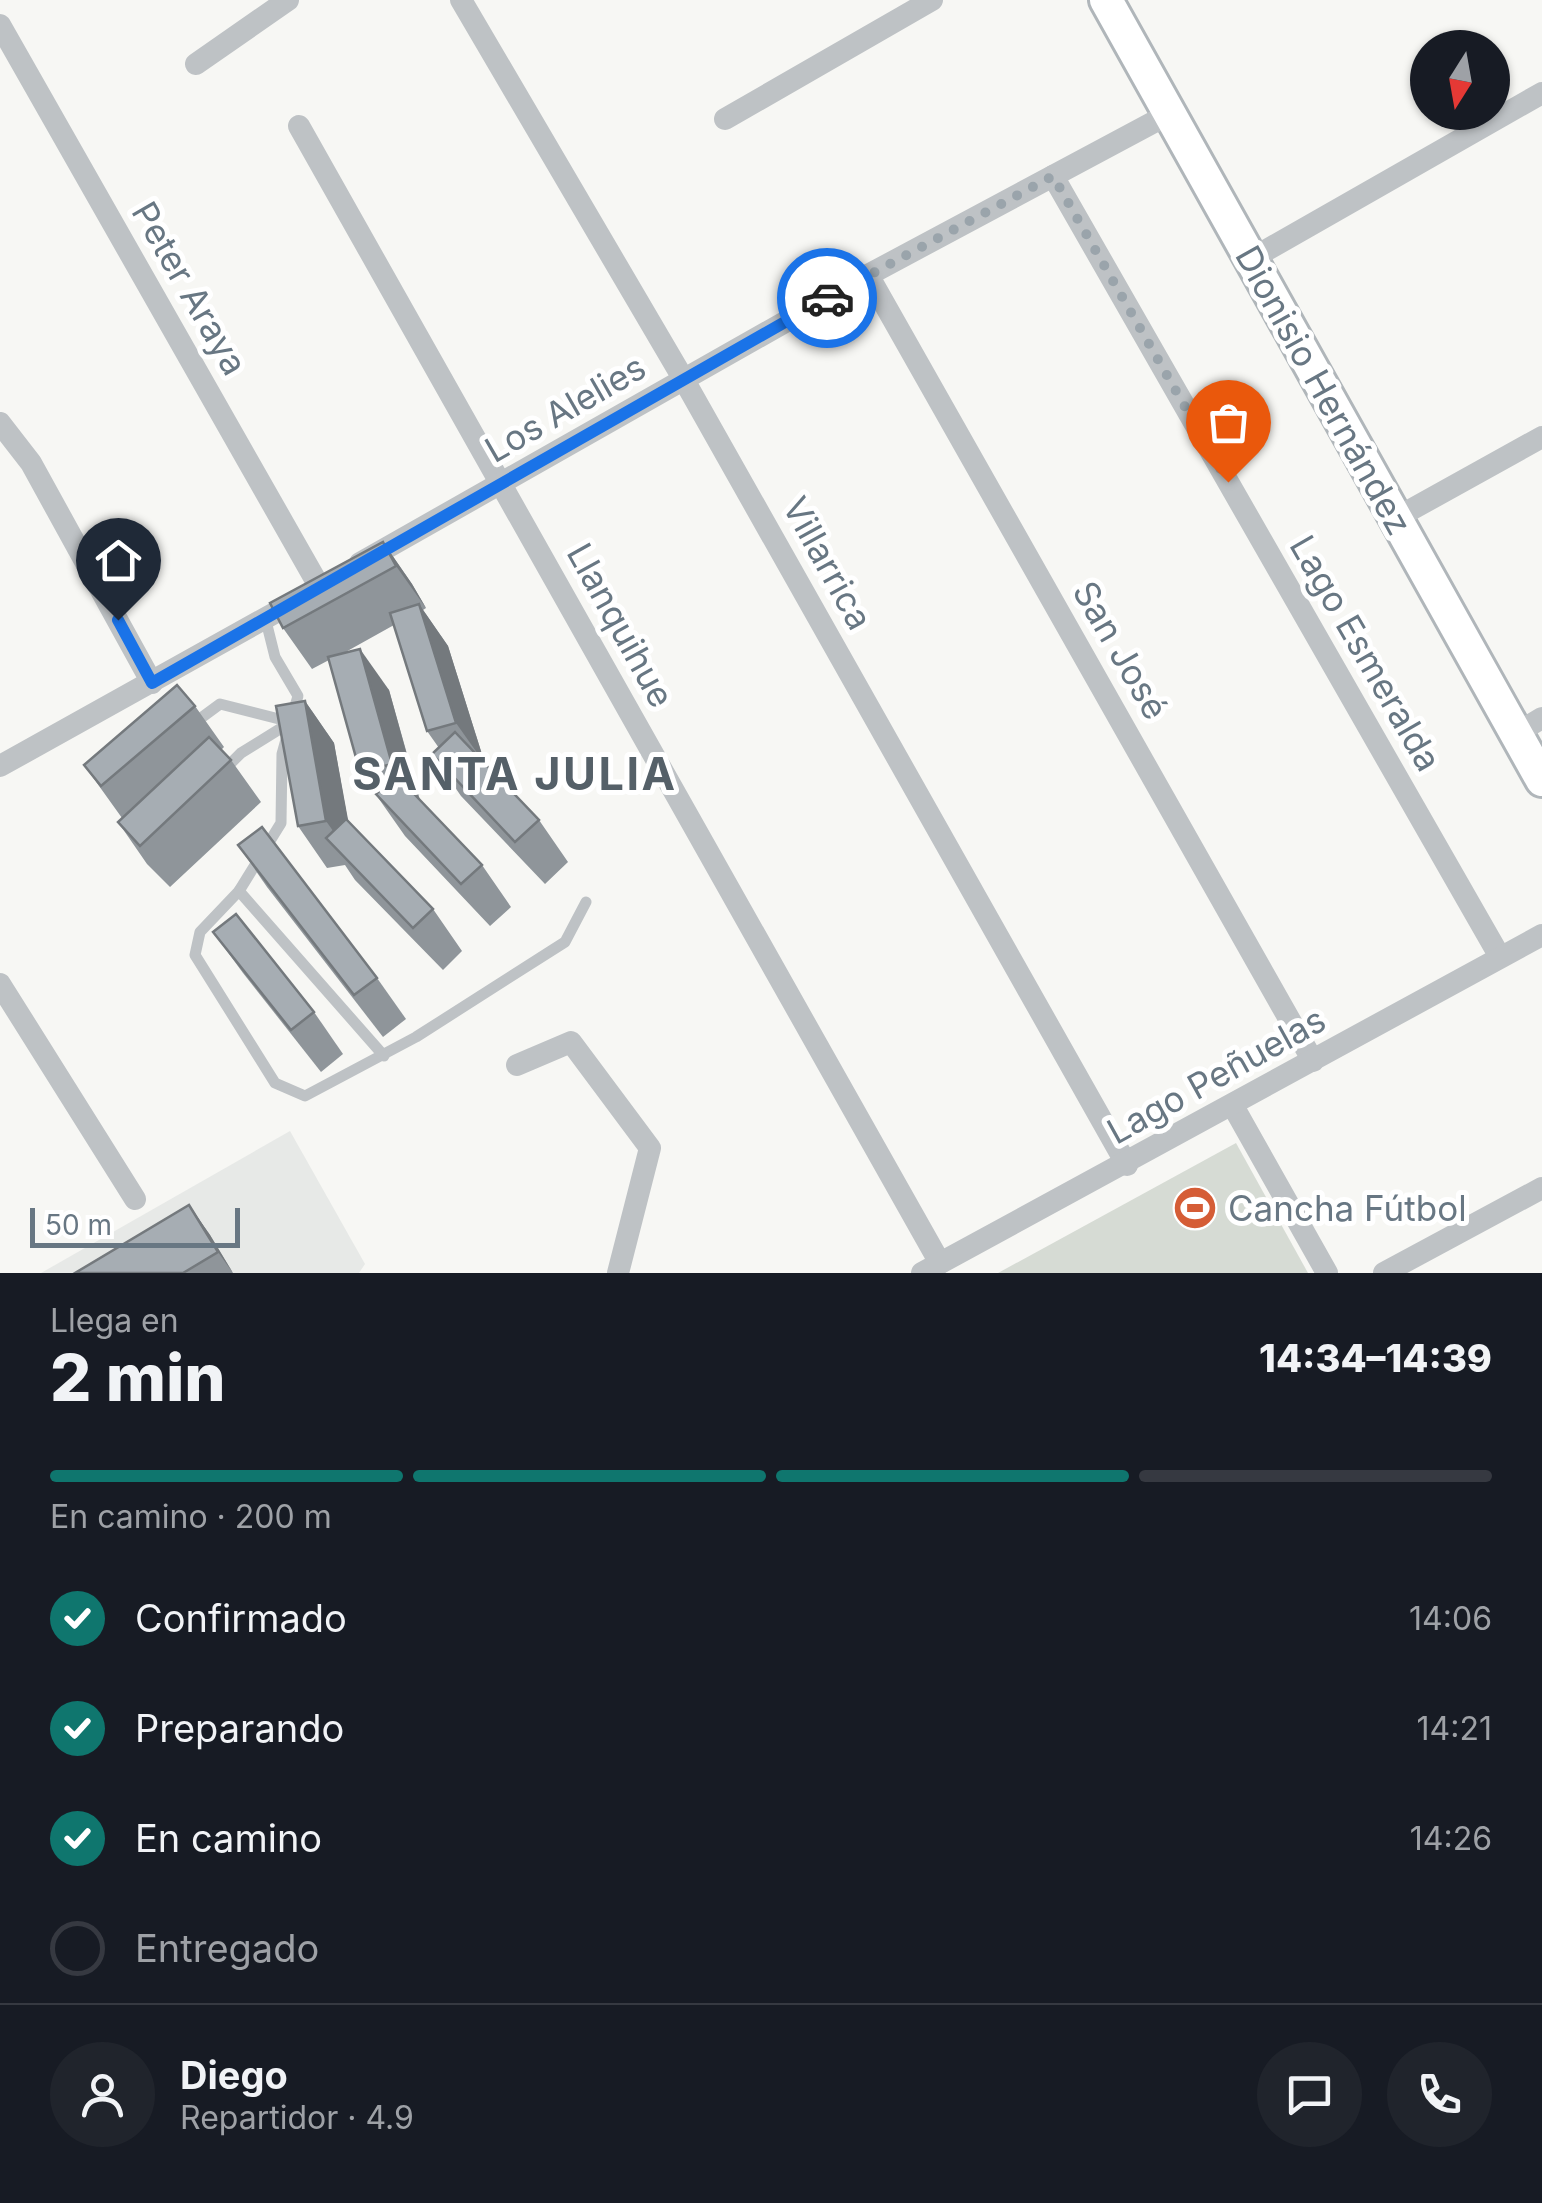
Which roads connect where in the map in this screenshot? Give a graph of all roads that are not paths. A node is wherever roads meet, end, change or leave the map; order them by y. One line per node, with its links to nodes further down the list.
1 (288, 0): 6 (street)
2 (461, 0): 14 (street, Villarrica)
3 (932, 0): 9 (street)
4 (1106, 0): 8 (street, Dionisio Hernández)
5 (0, 25): 19 (street, Peter Araya)
6 (196, 64)
7 (1542, 93): 12 (street)
8 (1167, 116): 11 (street, Los Alelies); 12 (street, Dionisio Hernández)
9 (725, 120)
10 (299, 126): 17 (street, Llanquihue)
11 (1053, 176): 13 (street, Los Alelies); 31 (street, Lago Esmeralda)
12 (1251, 259): 18 (street, Dionisio Hernández)
13 (868, 274): 14 (street, Los Alelies); 34 (street, San José)
14 (684, 380): 17 (street, Los Alelies); 37 (street, Villarrica)
15 (0, 424): 21 (street)
16 (1542, 437): 18 (street)
17 (501, 485): 19 (street, Los Alelies); 40 (street, Llanquihue)
18 (1396, 518): 24 (street, Dionisio Hernández)
19 (320, 586): 20 (street, Los Alelies)
20 (266, 620): 21 (street, Los Alelies); 23 (lane)
21 (152, 683): 25 (street, Los Alelies)
22 (201, 718): 23 (lane)
23 (291, 722): 26 (lane); 28 (lane)
24 (1528, 726): 27 (street, Dionisio Hernández)
25 (0, 766)
26 (213, 780)
27 (1542, 780)
28 (239, 891): 33 (lane); 33 (lane)
29 (586, 902): 33 (lane)
30 (1542, 934): 31 (street, Lago Peñuelas)
31 (1500, 957): 34 (street, Lago Peñuelas)
32 (0, 984): 39 (street)
33 (384, 1056)
34 (1313, 1061): 36 (street, Lago Peñuelas)
35 (518, 1065): 41 (street)
36 (1233, 1106): 37 (street, Lago Peñuelas); 42 (street)
37 (1126, 1165): 40 (street, Lago Peñuelas)
38 (1542, 1188): 43 (street)
39 (135, 1199)
40 (931, 1268)
41 (618, 1273)
42 (1328, 1273)
43 (1384, 1273)

